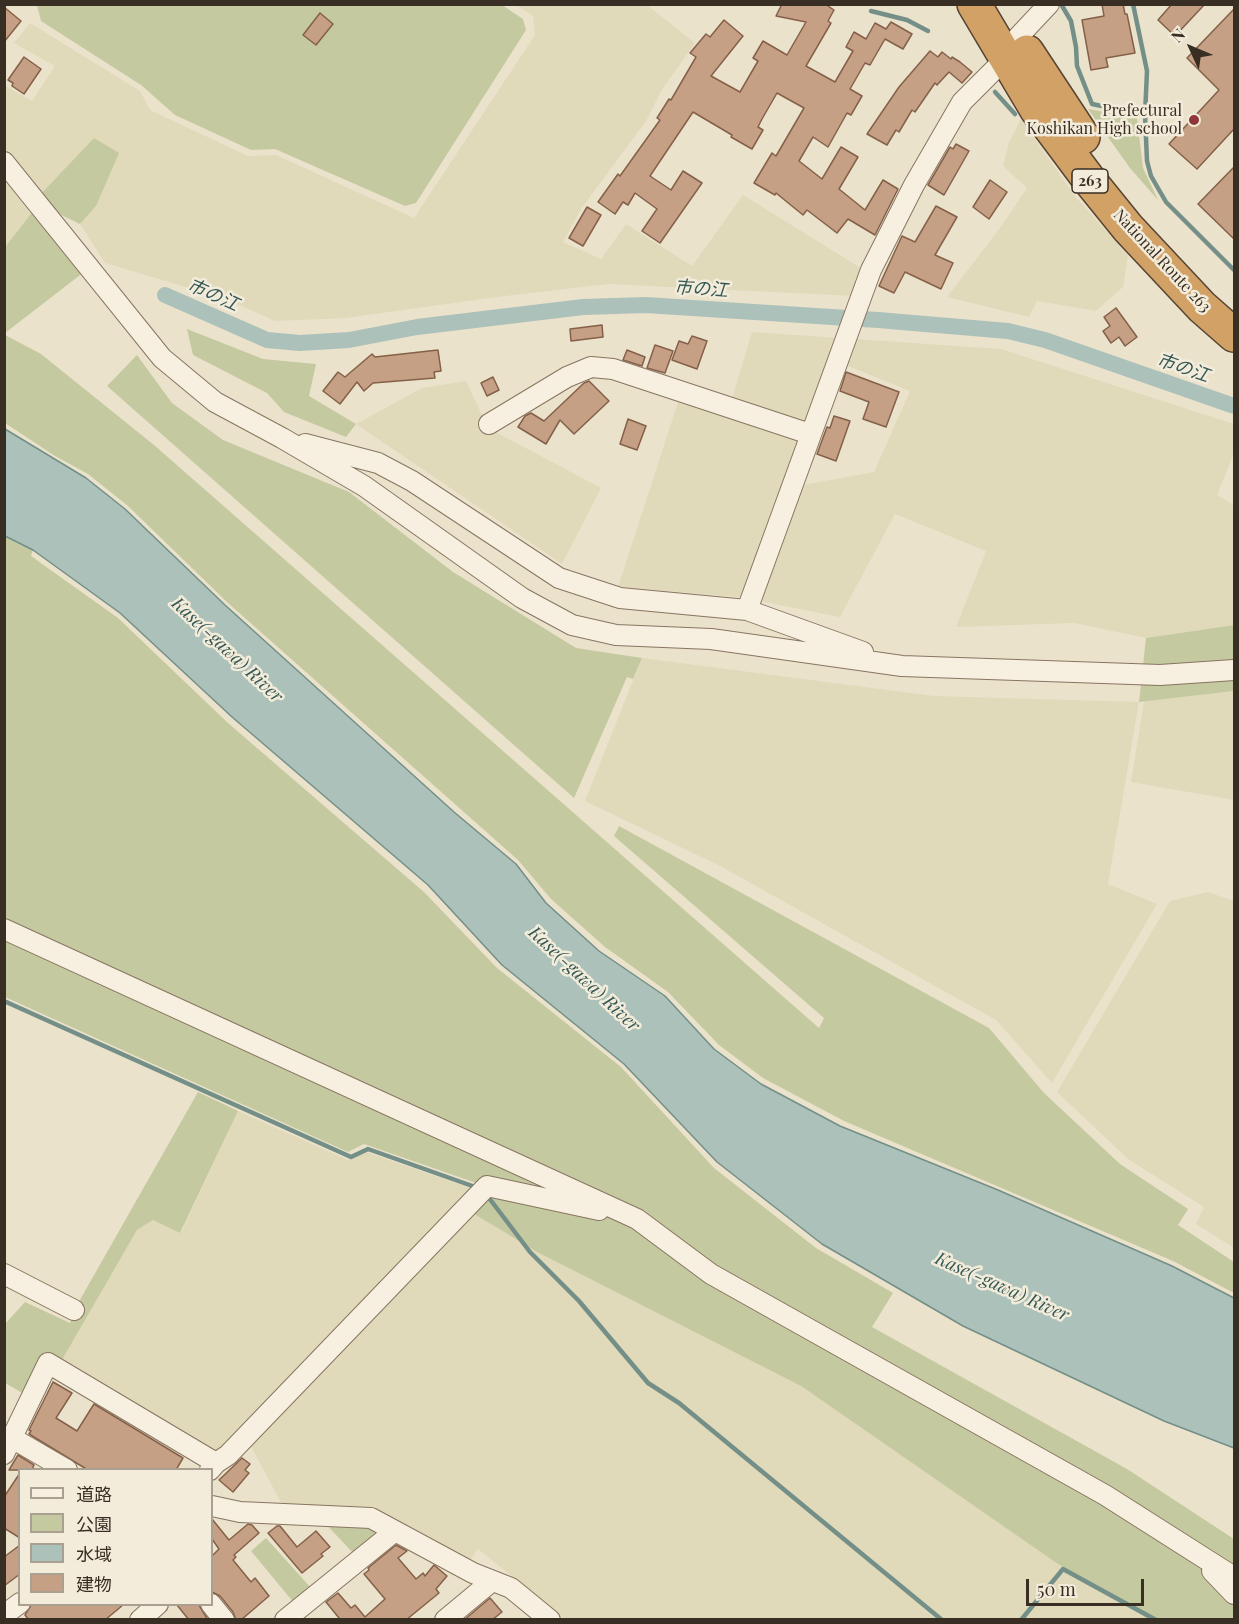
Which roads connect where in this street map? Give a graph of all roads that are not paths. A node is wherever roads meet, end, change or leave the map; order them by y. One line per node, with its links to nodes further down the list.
1 (974, 4): 4 (highway, National Route 263 / 263)
2 (998, 4): 4 (highway, National Route 263 / 263)
3 (1049, 4): 4 (street)
4 (1012, 47): 6 (highway, National Route 263 / 263); 7 (highway, National Route 263 / 263); 9 (street)
5 (4, 162): 10 (street)
6 (1234, 309)
7 (1234, 335)
8 (489, 424): 9 (street)
9 (810, 434): 11 (street)
10 (282, 438): 11 (street); 12 (street)
11 (747, 610): 12 (street)
12 (902, 666): 13 (street)
13 (1234, 670)
14 (7, 932): 15 (street)
15 (637, 1219): 19 (street); 23 (street)
16 (4, 1274): 17 (street)
17 (74, 1310)
18 (8, 1446): 19 (street); 20 (street)
19 (213, 1466)
20 (62, 1468)
21 (213, 1506): 22 (street)
22 (395, 1531): 25 (street); 33 (street)
23 (1196, 1554): 24 (street); 26 (street)
24 (1234, 1577)
25 (492, 1581): 34 (street); 35 (street)
26 (1234, 1594)
27 (18, 1604): 30 (street)
28 (157, 1606): 31 (street)
29 (212, 1606): 32 (street)
30 (4, 1615)
31 (140, 1620)
32 (224, 1620)
33 (285, 1620)
34 (445, 1620)
35 (550, 1620)

